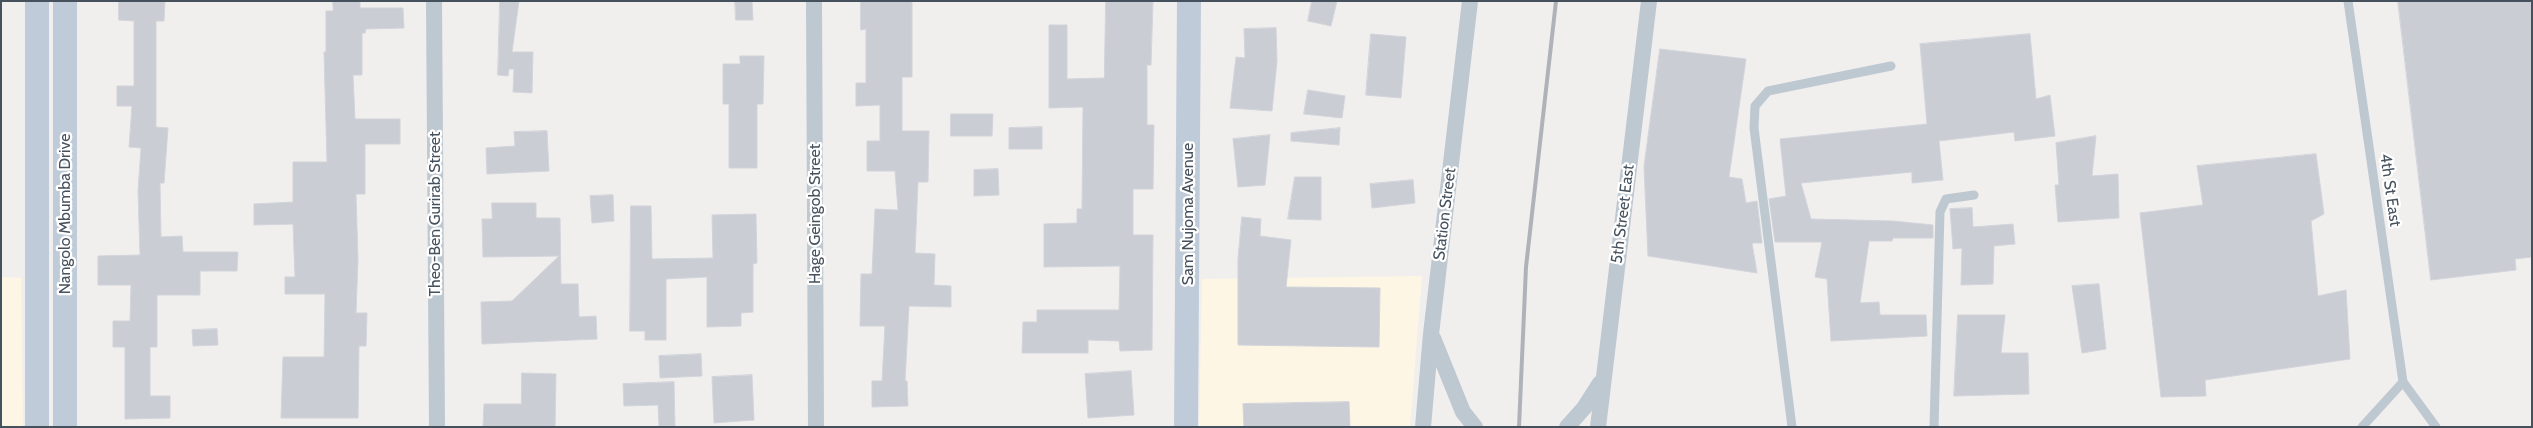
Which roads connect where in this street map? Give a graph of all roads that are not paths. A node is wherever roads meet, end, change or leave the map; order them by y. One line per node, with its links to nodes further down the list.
1 (37, 1): 14 (street, Nangolo Mbumba Drive)
2 (65, 1): 15 (street, Nangolo Mbumba Drive)
3 (434, 1): 16 (street, Theo-Ben Gurirab Street)
4 (814, 1): 17 (street, Hage Geingob Street)
5 (1189, 1): 18 (street, Sam Nujoma Avenue)
6 (1470, 1): 11 (street, Station Street)
7 (1649, 1): 12 (street, 5th Street East)
8 (2348, 1): 13 (lane, 4th St East)
9 (1892, 66): 23 (lane)
10 (1974, 196): 24 (lane)
11 (1431, 334): 19 (street, Station Street); 20 (street)
12 (1604, 378): 21 (street); 22 (street, 5th Street East)
13 (2403, 382): 25 (lane); 26 (lane, 4th St East)
14 (36, 427)
15 (65, 427)
16 (437, 427)
17 (816, 427)
18 (1186, 427)
19 (1424, 427)
20 (1475, 427)
21 (1568, 427)
22 (1598, 427)
23 (1792, 427)
24 (1934, 427)
25 (2362, 427)
26 (2436, 427)

